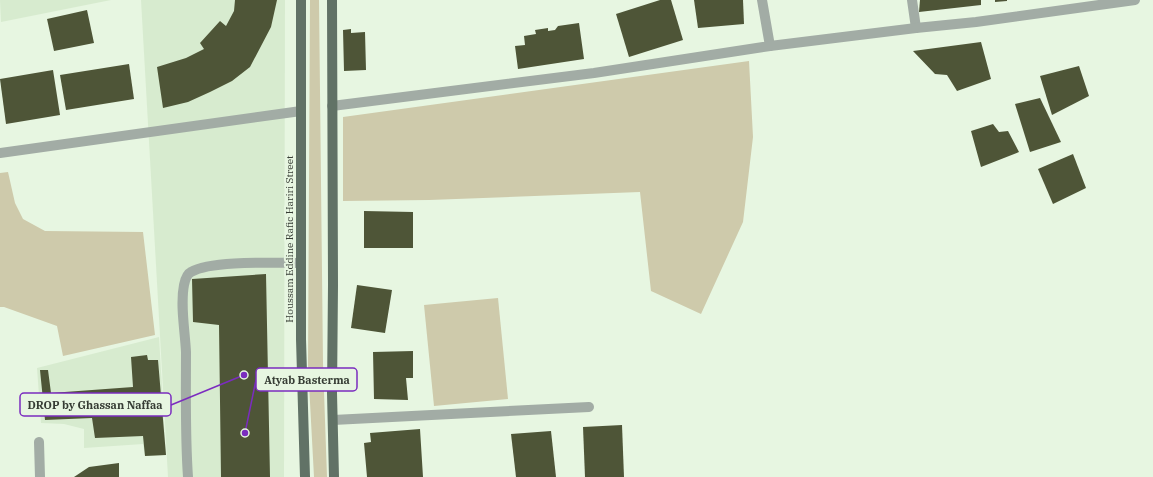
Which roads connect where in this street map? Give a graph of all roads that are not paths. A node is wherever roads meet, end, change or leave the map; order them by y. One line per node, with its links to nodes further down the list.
1 (301, 0): 10 (main road, Houssam Eddine Rafic Hariri Street)
2 (332, 0): 9 (main road)
3 (762, 0): 8 (street)
4 (912, 0): 7 (street)
5 (1135, 0): 6 (street)
6 (1103, 2): 7 (street)
7 (916, 28): 8 (street)
8 (770, 46): 9 (street)
9 (332, 106): 14 (main road)
10 (301, 111): 11 (street); 12 (main road, Houssam Eddine Rafic Hariri Street)
11 (0, 153)
12 (300, 263): 17 (street); 18 (main road, Houssam Eddine Rafic Hariri Street)
13 (589, 407): 14 (street)
14 (333, 420): 19 (main road)
15 (38, 442): 16 (street)
16 (40, 477)
17 (188, 477)
18 (305, 477)
19 (334, 477)

